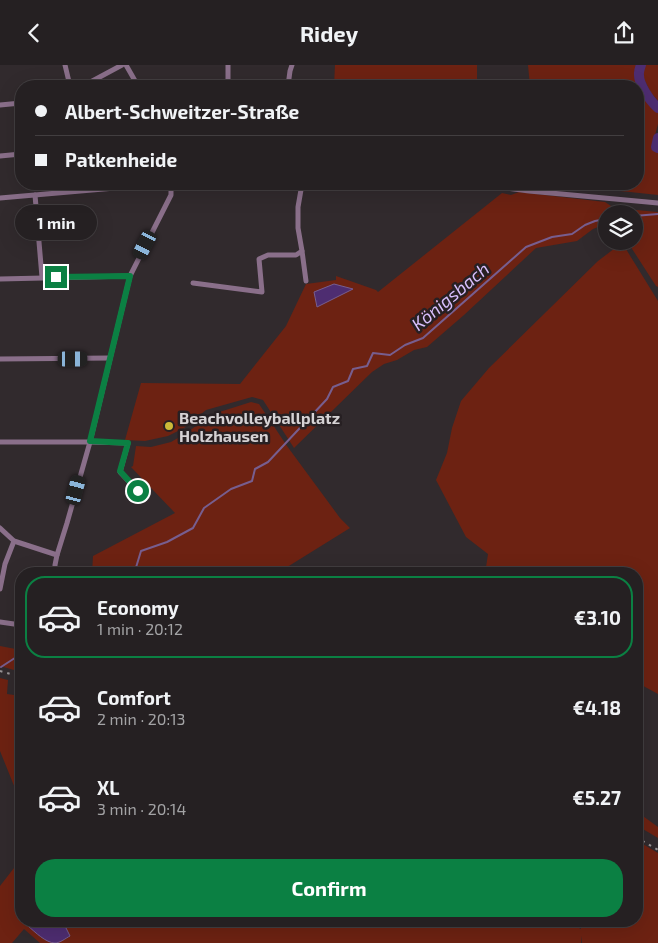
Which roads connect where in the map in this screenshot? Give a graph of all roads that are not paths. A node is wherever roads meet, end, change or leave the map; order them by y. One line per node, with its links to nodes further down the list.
1 (65, 65): 5 (street)
2 (124, 65): 6 (street); 7 (street)
3 (228, 65): 8 (street)
4 (292, 65): 9 (street)
5 (69, 80)
6 (95, 80)
7 (134, 80)
8 (228, 80)
9 (289, 80)
10 (15, 104): 11 (street)
11 (0, 105)
12 (15, 155): 13 (street)
13 (0, 156)
14 (92, 190): 18 (street)
15 (171, 190): 22 (street)
16 (301, 190): 21 (street)
17 (520, 190): 20 (street)
18 (35, 195): 19 (street); 23 (street)
19 (0, 198)
20 (658, 203)
21 (302, 251): 25 (street); 26 (street)
22 (130, 276): 23 (street); 28 (street)
23 (42, 277): 24 (street)
24 (0, 279)
25 (306, 281)
26 (193, 283)
27 (0, 359): 28 (street)
28 (110, 359): 29 (street)
29 (90, 441): 30 (street); 31 (street); 34 (street)
30 (0, 442)
31 (138, 491)
32 (0, 528): 33 (street)
33 (14, 541): 34 (street); 36 (street)
34 (57, 555): 35 (street)
35 (55, 567)
36 (0, 589)
37 (0, 622): 38 (street)
38 (15, 624)

